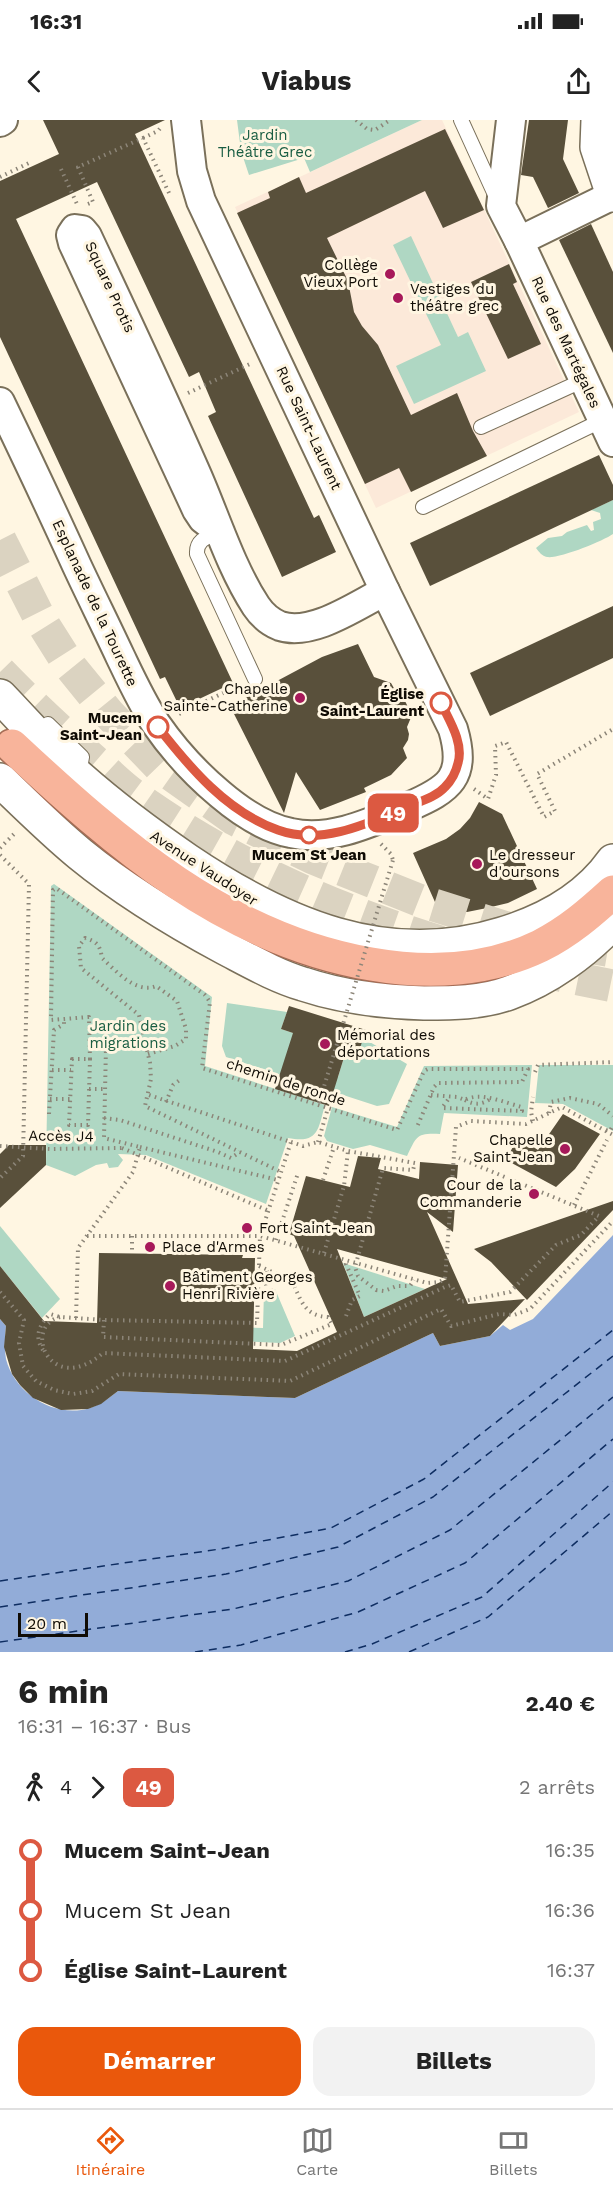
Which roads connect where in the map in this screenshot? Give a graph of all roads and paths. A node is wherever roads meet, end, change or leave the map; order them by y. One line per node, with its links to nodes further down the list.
1 (186, 120): 13 (street, Rue Saint-Laurent)
2 (356, 120): 3 (path)
3 (390, 120)
4 (460, 120): 14 (lane)
5 (512, 120): 14 (street)
6 (598, 120): 12 (street)
7 (153, 134): 8 (path)
8 (143, 138): 11 (path); 13 (path)
9 (29, 163): 10 (path)
10 (0, 177)
11 (91, 195)
12 (613, 195): 15 (street)
13 (201, 201): 24 (street, Rue Saint-Laurent)
14 (501, 206): 15 (street, Rue des Martégales)
15 (519, 241): 17 (street, Rue des Martégales)
16 (251, 363): 18 (path)
17 (584, 380): 20 (lane); 21 (street, Rue des Martégales)
18 (193, 390)
19 (0, 402): 29 (street, Esplanade de la Tourette)
20 (481, 427)
21 (608, 431): 22 (lane)
22 (423, 507)
23 (220, 532): 23 (street, Square Protis); 24 (street, Square Protis); 25 (lane)
24 (385, 591): 29 (street, Rue Saint-Laurent)
25 (255, 679)
26 (234, 689): 28 (path)
27 (0, 696): 31 (street, Avenue Vaudoyer)
28 (195, 707)
29 (453, 729)
30 (613, 729): 33 (path)
31 (17, 733): 38 (street, Avenue Vaudoyer); 38 (highway)
32 (0, 780): 39 (street)
33 (489, 796)
34 (13, 835): 35 (path)
35 (0, 848)
36 (0, 855): 85 (path)
37 (393, 860): 60 (path, bridge)
38 (612, 872)
39 (613, 922)
40 (64, 1019): 43 (path); 45 (path); 61 (path, chemin de ronde)
41 (106, 1046): 50 (path)
42 (148, 1054): 42 (path); 51 (path)
43 (90, 1059): 46 (path); 49 (path)
44 (613, 1062): 47 (path)
45 (52, 1070): 46 (path); 55 (path)
46 (71, 1070): 56 (path)
47 (535, 1072)
48 (181, 1079): 59 (path)
49 (89, 1089): 50 (path); 56 (path)
50 (105, 1089): 66 (path)
51 (149, 1095): 59 (path); 80 (path)
52 (430, 1095): 53 (path); 61 (path, chemin de ronde); 70 (path)
53 (450, 1097): 58 (path); 62 (path)
54 (533, 1097): 68 (path)
55 (50, 1099): 56 (path); 64 (path)
56 (70, 1099)
57 (490, 1099): 58 (path); 58 (path); 62 (path)
58 (465, 1100)
59 (166, 1102): 74 (path)
60 (319, 1103)
61 (328, 1108): 75 (path)
62 (471, 1110): 67 (path)
63 (549, 1113): 65 (path); 68 (path); 71 (path)
64 (49, 1114)
65 (613, 1116)
66 (104, 1118): 77 (path); 80 (path)
67 (471, 1121): 68 (path); 102 (path)
68 (533, 1121)
69 (613, 1125): 71 (path)
70 (417, 1127)
71 (605, 1131): 72 (path)
72 (613, 1135)
73 (607, 1140): 88 (path)
74 (291, 1142): 75 (path); 83 (path)
75 (318, 1142): 78 (path)
76 (0, 1146): 81 (path, Accès J4, bridge)
77 (140, 1147): 81 (path); 86 (path)
78 (334, 1147): 79 (path); 87 (path)
79 (348, 1151): 96 (path); 98 (path)
80 (240, 1152): 83 (path)
81 (138, 1155): 89 (path); 91 (path)
82 (459, 1158): 88 (path)
83 (281, 1172): 86 (path)
84 (298, 1173): 94 (path)
85 (0, 1178)
86 (278, 1180): 89 (path)
87 (323, 1180)
88 (574, 1205): 105 (path)
89 (268, 1211): 93 (path)
90 (613, 1221): 103 (path)
91 (87, 1236): 92 (path); 105 (path)
92 (132, 1236): 93 (path); 95 (path)
93 (260, 1236): 94 (path); 99 (path)
94 (276, 1240): 96 (path)
95 (132, 1253)
96 (324, 1253): 97 (path)
97 (347, 1260): 98 (path); 104 (path)
98 (355, 1263): 102 (path); 102 (path)
99 (258, 1266): 100 (path); 106 (path)
100 (267, 1270): 101 (path); 106 (path)
101 (265, 1278)
102 (414, 1280)
103 (0, 1292)
104 (346, 1316)
105 (76, 1318): 106 (path)
106 (104, 1320)

